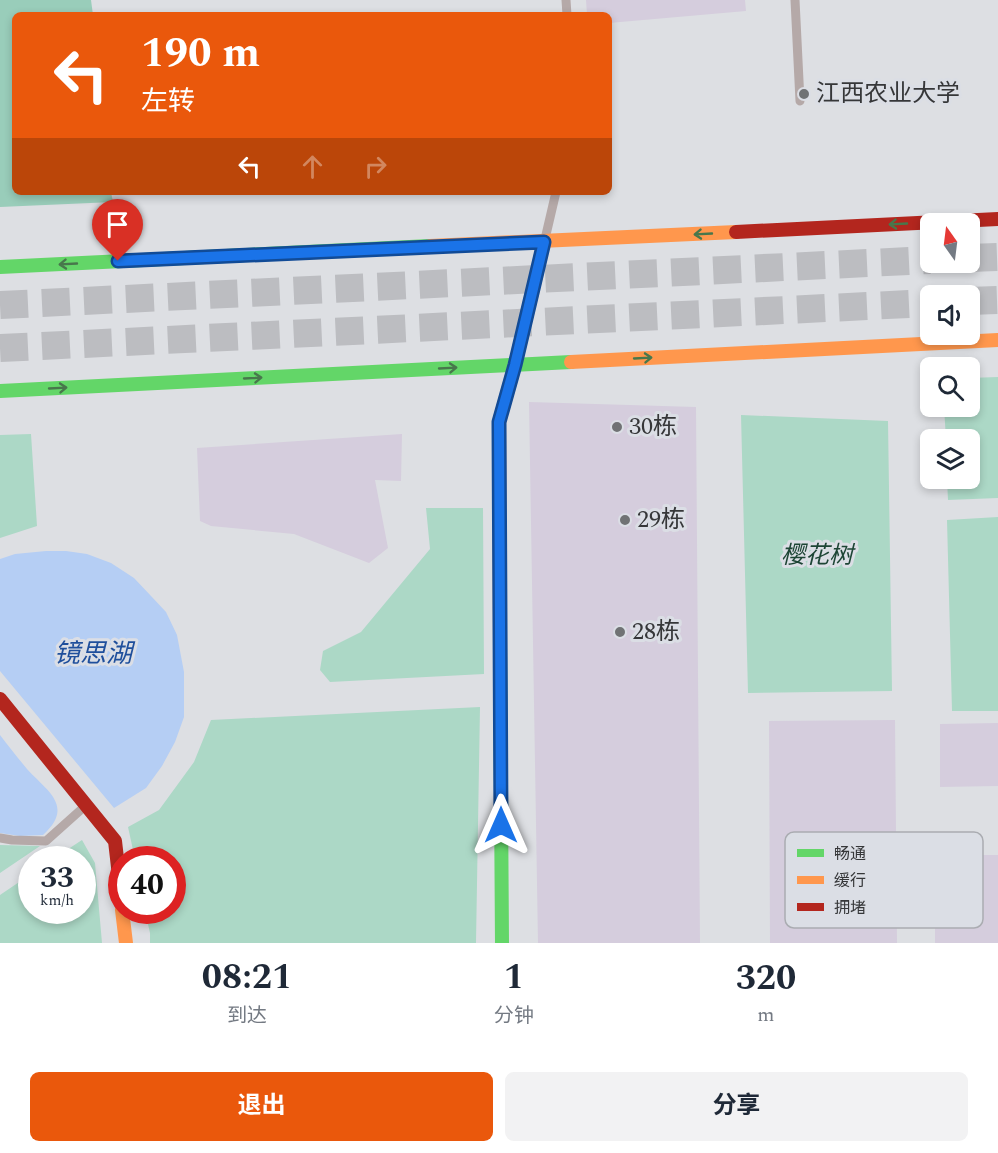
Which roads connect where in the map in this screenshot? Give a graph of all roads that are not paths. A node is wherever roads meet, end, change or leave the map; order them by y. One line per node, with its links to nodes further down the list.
1 (795, 0): 2 (lane)
2 (800, 101)
3 (555, 195): 5 (lane)
4 (998, 219): 5 (main road, one-way to 5)
5 (544, 242): 6 (main road, one-way to 6); 8 (main road)
6 (0, 267)
7 (998, 340): 8 (main road, one-way to 7)
8 (515, 365): 9 (main road, one-way to 8); 16 (main road)
9 (0, 391)
10 (0, 699): 11 (main road)
11 (86, 806): 12 (lane); 13 (main road)
12 (0, 838)
13 (116, 846)
14 (124, 924): 15 (main road)
15 (126, 943)
16 (502, 943)

